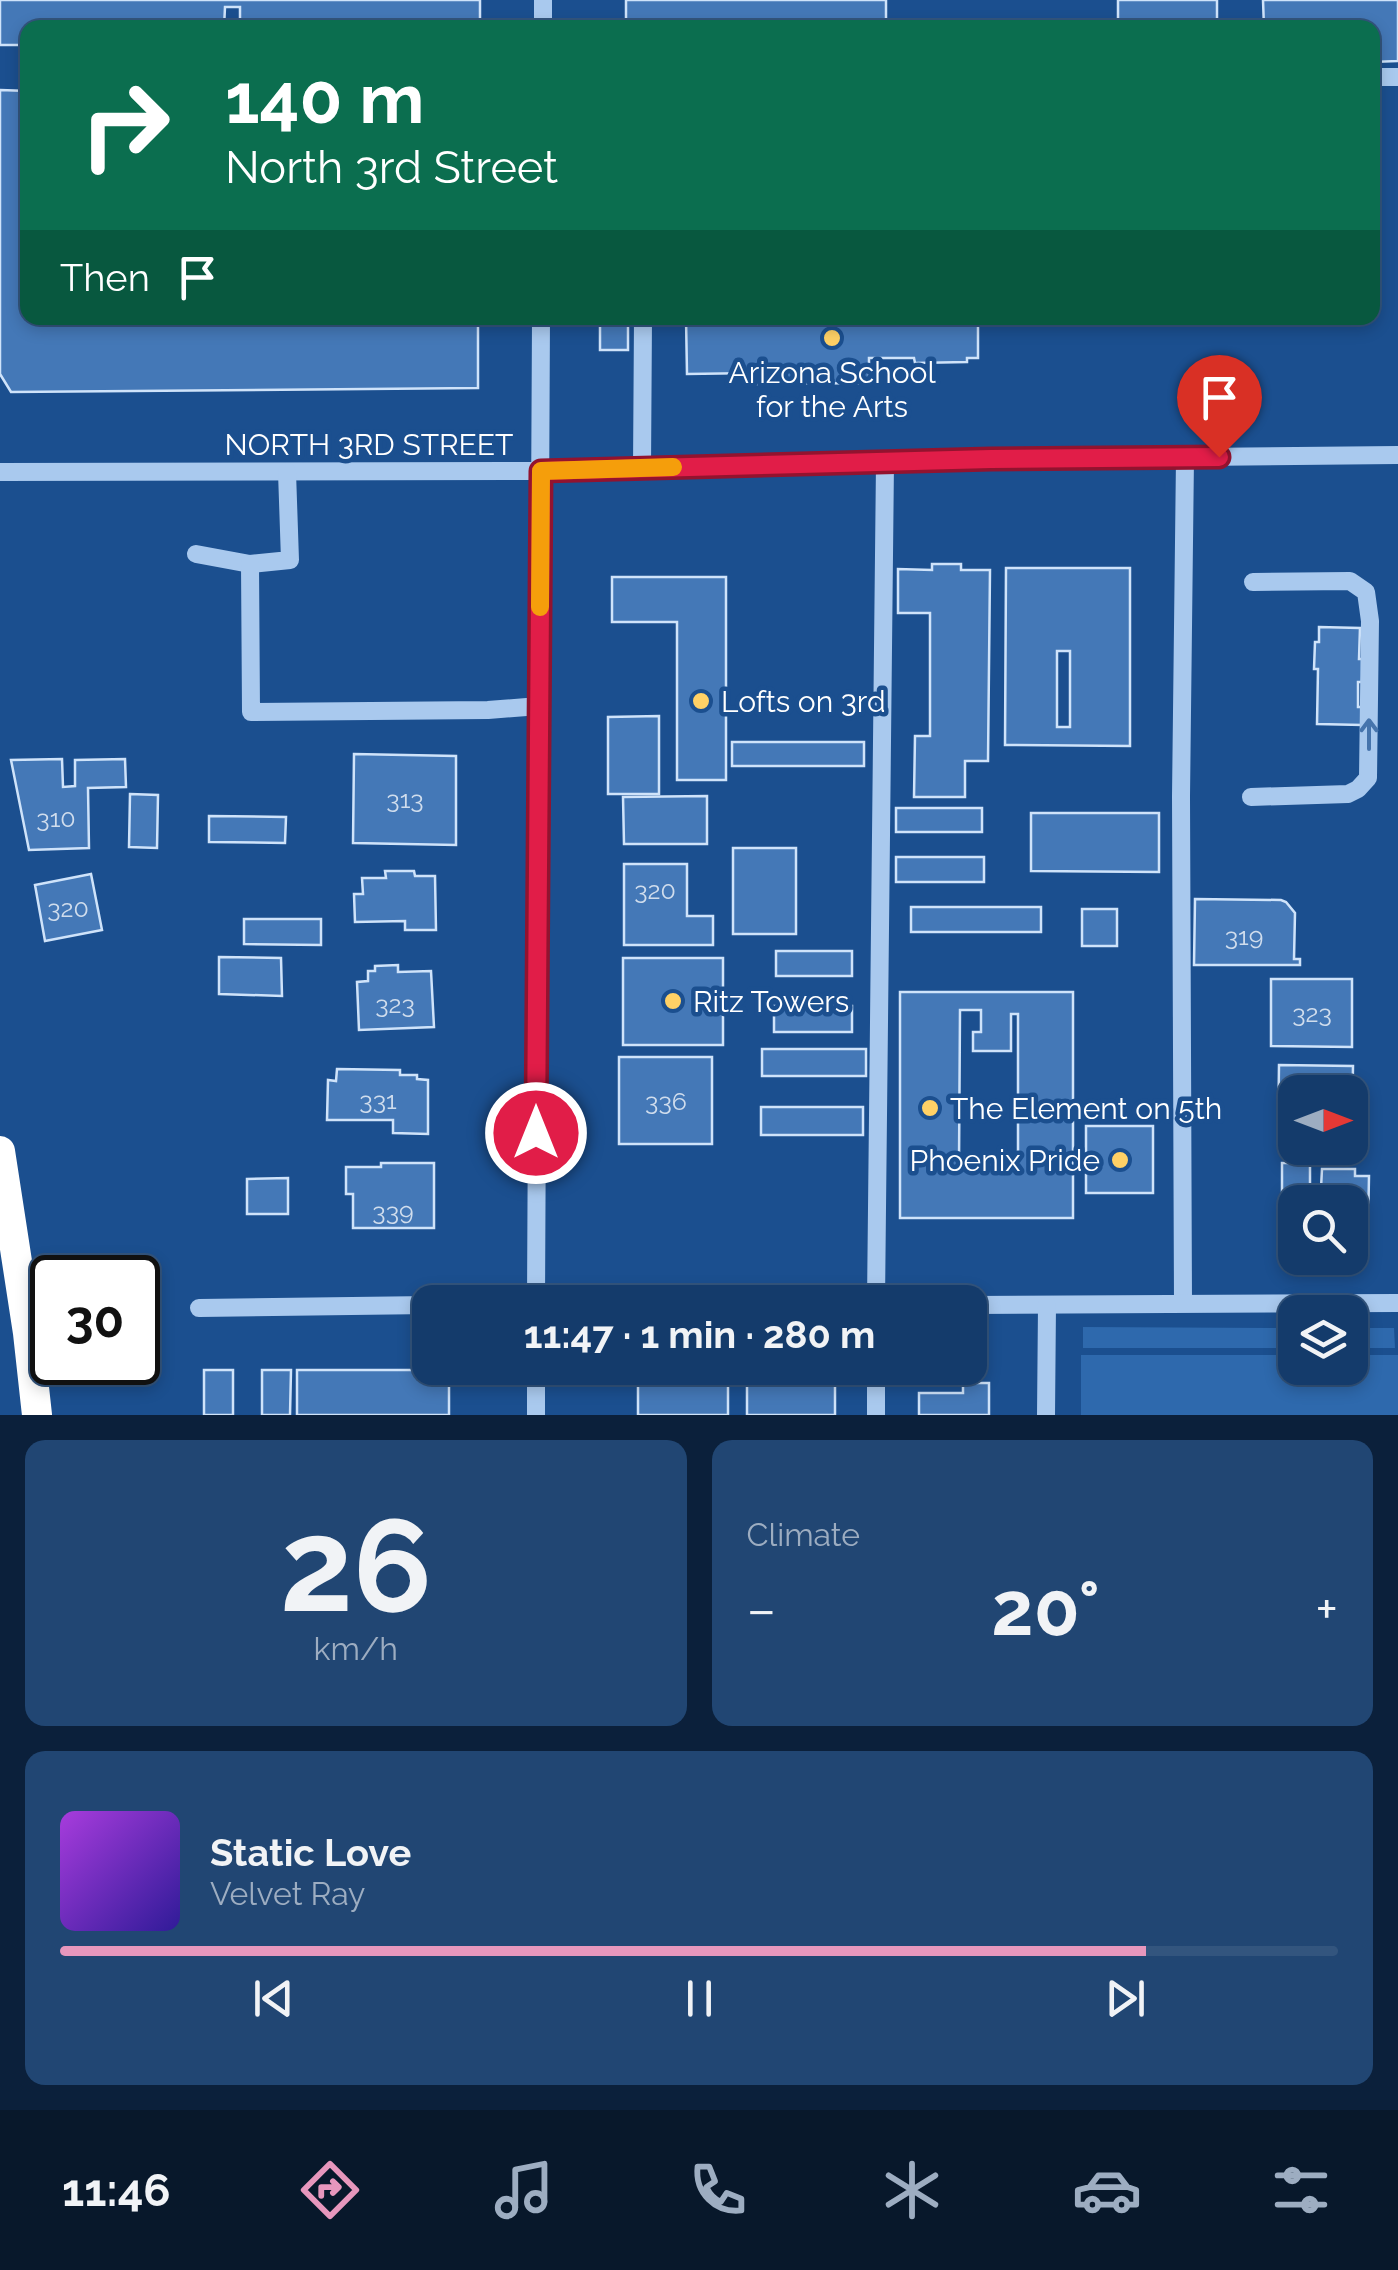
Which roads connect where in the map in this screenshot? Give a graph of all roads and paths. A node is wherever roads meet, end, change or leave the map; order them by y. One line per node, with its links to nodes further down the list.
1 (542, 325): 7 (street)
2 (643, 325): 6 (street)
3 (1398, 456): 4 (street, NORTH 3RD STREET)
4 (1185, 457): 5 (street, NORTH 3RD STREET); 18 (street)
5 (885, 462): 6 (street, NORTH 3RD STREET); 17 (street)
6 (642, 468): 7 (street, NORTH 3RD STREET)
7 (541, 471): 9 (street, NORTH 3RD STREET); 13 (street)
8 (0, 472): 9 (street, NORTH 3RD STREET)
9 (288, 472): 11 (street)
10 (196, 554): 11 (street)
11 (250, 564): 13 (street)
12 (1252, 582): 14 (street, one-way to 12)
13 (540, 706): 16 (street)
14 (1251, 797)
15 (0, 1151): 26 (highway)
16 (536, 1285)
17 (876, 1285)
18 (1183, 1303): 19 (street); 22 (street)
19 (1398, 1303)
20 (412, 1305): 23 (street)
21 (987, 1305): 22 (street)
22 (1047, 1305): 29 (street)
23 (199, 1308)
24 (536, 1385): 27 (street)
25 (876, 1385): 28 (street)
26 (37, 1415)
27 (536, 1415)
28 (876, 1415)
29 (1046, 1415)

